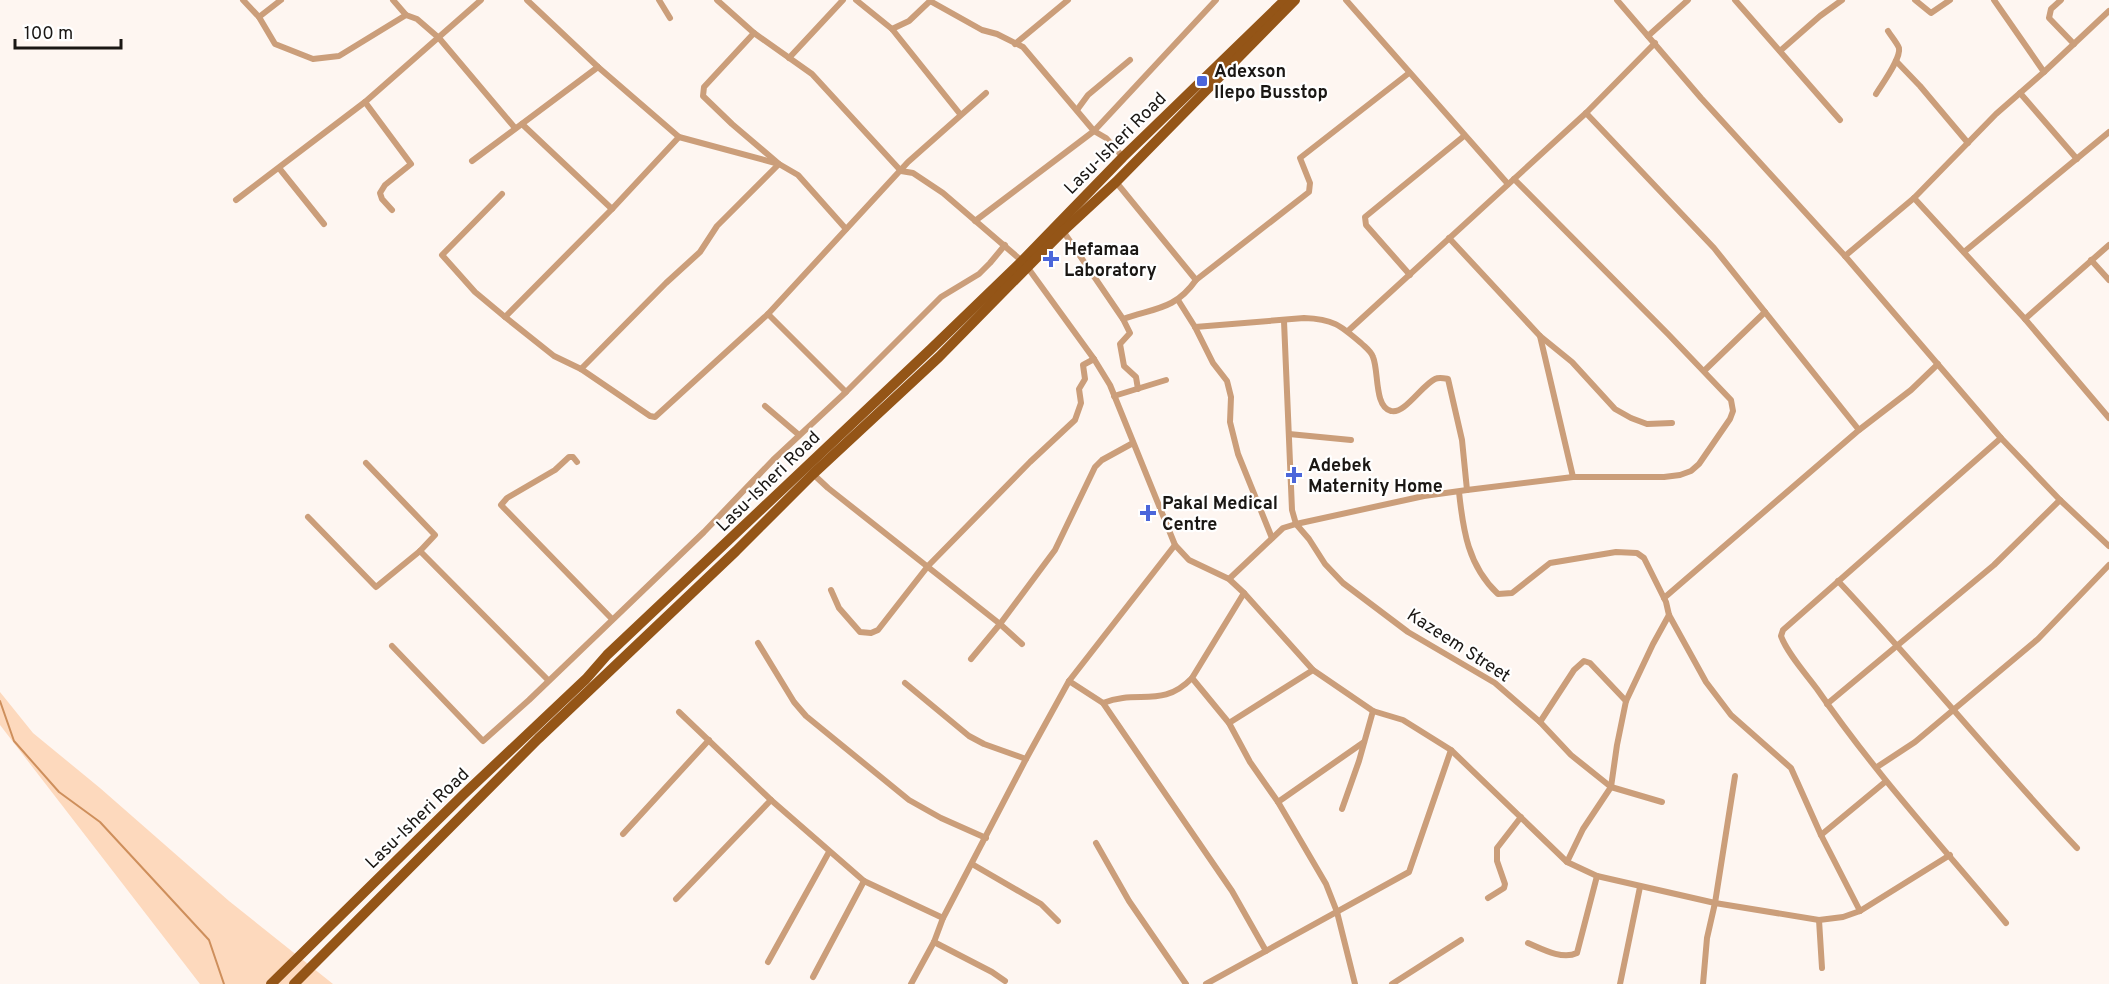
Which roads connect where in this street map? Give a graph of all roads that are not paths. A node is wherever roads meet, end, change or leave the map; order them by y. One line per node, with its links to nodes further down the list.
1 (243, 0): 26 (street)
2 (281, 0): 26 (street)
3 (393, 0): 25 (street)
4 (481, 0): 32 (street)
5 (526, 0): 40 (street)
6 (659, 0): 27 (street)
7 (717, 0): 30 (street)
8 (843, 0): 37 (street)
9 (856, 0): 28 (street)
10 (930, 0): 28 (street); 34 (street)
11 (1068, 0): 34 (street)
12 (1216, 0): 53 (street)
13 (1285, 0): 58 (main road, Lasu-Isheri Road)
14 (1296, 0): 65 (main road, Lasu-Isheri Road)
15 (1346, 0): 42 (street)
16 (1617, 0): 31 (street)
17 (1688, 0): 31 (street)
18 (1735, 0): 36 (street)
19 (1842, 0): 36 (street)
20 (1915, 0): 21 (street)
21 (1950, 0)
22 (1994, 0): 41 (street)
23 (2061, 0): 35 (street)
24 (2109, 11): 35 (street)
25 (406, 15): 26 (street); 32 (street)
26 (259, 17)
27 (670, 18)
28 (892, 29): 49 (street)
29 (1888, 31): 39 (street)
30 (754, 33): 37 (street); 61 (street)
31 (1648, 36): 33 (street)
32 (439, 38): 46 (street); 52 (street)
33 (1655, 43): 48 (street); 81 (street)
34 (1016, 44): 47 (street)
35 (2074, 44): 41 (street)
36 (1780, 51): 50 (street)
37 (789, 58): 63 (street)
38 (1130, 60): 47 (street)
39 (1896, 61): 45 (street); 57 (street)
40 (598, 67): 51 (street); 56 (street)
41 (2044, 72): 44 (street)
42 (1409, 73): 55 (street); 85 (street)
43 (986, 93): 49 (street)
44 (2020, 93): 57 (street); 59 (street)
45 (1876, 94)
46 (365, 102): 62 (street); 72 (street)
47 (1077, 110): 53 (street)
48 (1586, 113): 64 (street); 88 (street)
49 (960, 114): 63 (street)
50 (1840, 120)
51 (522, 124): 52 (street); 71 (street)
52 (515, 128): 60 (street)
53 (1094, 130): 58 (street); 73 (street)
54 (2109, 132): 59 (street)
55 (1464, 136): 66 (street); 84 (street)
56 (679, 137): 61 (street); 71 (street)
57 (1968, 143): 69 (street)
58 (1123, 157): 67 (main road, Lasu-Isheri Road)
59 (2077, 159): 80 (street)
60 (472, 161)
61 (779, 164): 75 (street); 100 (street)
62 (279, 168): 70 (street); 74 (street)
63 (901, 171): 73 (street); 75 (street)
64 (1514, 179): 66 (street); 101 (street)
65 (1116, 182): 67 (main road, Lasu-Isheri Road); 85 (street)
66 (1508, 184): 77 (street)
67 (1098, 190): 76 (main road, Lasu-Isheri Road); 83 (main road, Lasu-Isheri Road)
68 (502, 194): 90 (street)
69 (1914, 198): 80 (street); 81 (street)
70 (236, 200)
71 (612, 209): 90 (street)
72 (392, 210)
73 (975, 221): 78 (street)
74 (324, 225)
75 (846, 229): 89 (street)
76 (1063, 231): 83 (main road, Lasu-Isheri Road); 92 (street)
77 (1449, 238): 84 (street); 96 (street)
78 (1005, 245): 83 (street); 104 (street)
79 (2109, 245): 82 (street)
80 (1965, 252): 91 (street)
81 (1845, 256): 99 (street)
82 (2091, 260): 86 (street); 91 (street)
83 (1025, 264): 97 (main road, Lasu-Isheri Road); 98 (street)
84 (1410, 275): 95 (street)
85 (1196, 280): 87 (street)
86 (2109, 280)
87 (1178, 300): 92 (street); 94 (street)
88 (1765, 312): 101 (street); 109 (street)
89 (768, 314): 100 (street); 104 (street)
90 (505, 317): 100 (street)
91 (2025, 319): 107 (street)
92 (1123, 320): 103 (street)
93 (1284, 321): 94 (street); 95 (street); 110 (street)
94 (1195, 327): 124 (street)
95 (1348, 331): 119 (street)
96 (1540, 336): 108 (street); 118 (street)
97 (935, 353): 117 (main road, Lasu-Isheri Road); 200 (main road, Lasu-Isheri Road)
98 (1094, 359): 105 (street); 130 (street)
99 (1938, 364): 109 (street); 112 (street)
100 (581, 369)
101 (1704, 371): 118 (street)
102 (1166, 380): 103 (street)
103 (1138, 389): 105 (street)
104 (846, 393): 111 (street)
105 (1114, 396): 114 (street)
106 (765, 406): 111 (street)
107 (2109, 418)
108 (1672, 423)
109 (1859, 430): 136 (street)
110 (1289, 434): 113 (street); 123 (street)
111 (799, 435): 138 (street)
112 (2001, 438): 121 (street); 133 (street)
113 (1351, 440)
114 (1133, 442): 125 (street); 139 (street)
115 (577, 462): 138 (street)
116 (366, 464): 127 (street)
117 (813, 474): 130 (street); 201 (main road, Lasu-Isheri Road)
118 (1573, 477): 119 (street)
119 (1467, 490): 120 (street)
120 (1459, 492): 123 (street); 136 (street)
121 (2060, 500): 126 (street); 128 (street)
122 (308, 517): 127 (street)
123 (1296, 524): 124 (street); 156 (street, Kazeem Street)
124 (1272, 538): 132 (street)
125 (1175, 545): 132 (street); 148 (street)
126 (2109, 546)
127 (420, 551): 147 (street)
128 (1994, 565): 131 (street); 142 (street)
129 (2109, 565): 153 (street)
130 (928, 566): 134 (street); 139 (street)
131 (2001, 570)
132 (1228, 579): 135 (street)
133 (1838, 581): 142 (street); 152 (street)
134 (831, 590)
135 (1244, 593): 145 (street); 146 (street)
136 (1664, 598): 137 (street)
137 (1669, 615): 150 (street); 172 (street)
138 (612, 620): 147 (street)
139 (1000, 624): 141 (street); 144 (street)
140 (758, 643): 173 (street)
141 (1022, 644)
142 (1898, 644): 152 (street); 153 (street)
143 (392, 646): 147 (street)
144 (971, 658)
145 (1312, 669): 154 (street); 157 (street)
146 (1192, 678): 151 (street); 157 (street)
147 (548, 680)
148 (1069, 681): 151 (street); 161 (street)
149 (905, 683): 161 (street)
150 (1626, 701): 156 (street); 165 (street)
151 (1103, 703): 195 (street)
152 (1827, 704): 162 (street)
153 (1952, 710): 162 (street); 175 (street)
154 (1372, 711): 159 (street); 160 (street)
155 (679, 712): 158 (street)
156 (1540, 722): 165 (street, Kazeem Street)
157 (1229, 723): 167 (street)
158 (709, 740): 166 (street); 171 (street)
159 (1364, 742): 167 (street); 169 (street)
160 (1451, 750): 170 (street); 187 (street)
161 (1026, 759): 173 (street)
162 (1877, 767): 164 (street)
163 (1735, 776): 185 (street)
164 (1886, 782): 172 (street); 177 (street)
165 (1611, 787): 168 (street); 178 (street)
166 (771, 800): 176 (street); 184 (street)
167 (1278, 802): 187 (street)
168 (1662, 802)
169 (1342, 809)
170 (1521, 817): 178 (street); 183 (street)
171 (623, 834)
172 (1821, 835): 186 (street)
173 (986, 838): 179 (street)
174 (1096, 843): 203 (street)
175 (2077, 848)
176 (829, 852): 181 (street); 196 (street)
177 (1950, 855): 186 (street); 191 (street)
178 (1567, 862): 180 (street)
179 (972, 864): 188 (street); 190 (street)
180 (1597, 876): 182 (street); 194 (street)
181 (864, 881): 188 (street); 198 (street)
182 (1640, 887): 185 (street); 207 (street)
183 (1488, 898)
184 (676, 899)
185 (1715, 903): 189 (street); 208 (street)
186 (1860, 911): 189 (street)
187 (1337, 912): 195 (street); 205 (street)
188 (943, 918): 193 (street)
189 (1819, 920): 197 (street)
190 (1058, 921)
191 (2006, 923)
192 (1461, 940): 206 (street)
193 (934, 942): 199 (street); 202 (street)
194 (1528, 943)
195 (1266, 951): 204 (street)
196 (768, 962)
197 (1822, 968)
198 (813, 977)
199 (1005, 981)
200 (271, 984)
201 (294, 984)
202 (911, 984)
203 (1186, 984)
204 (1206, 984)
205 (1355, 984)
206 (1392, 984)
207 (1620, 984)
208 (1703, 984)

